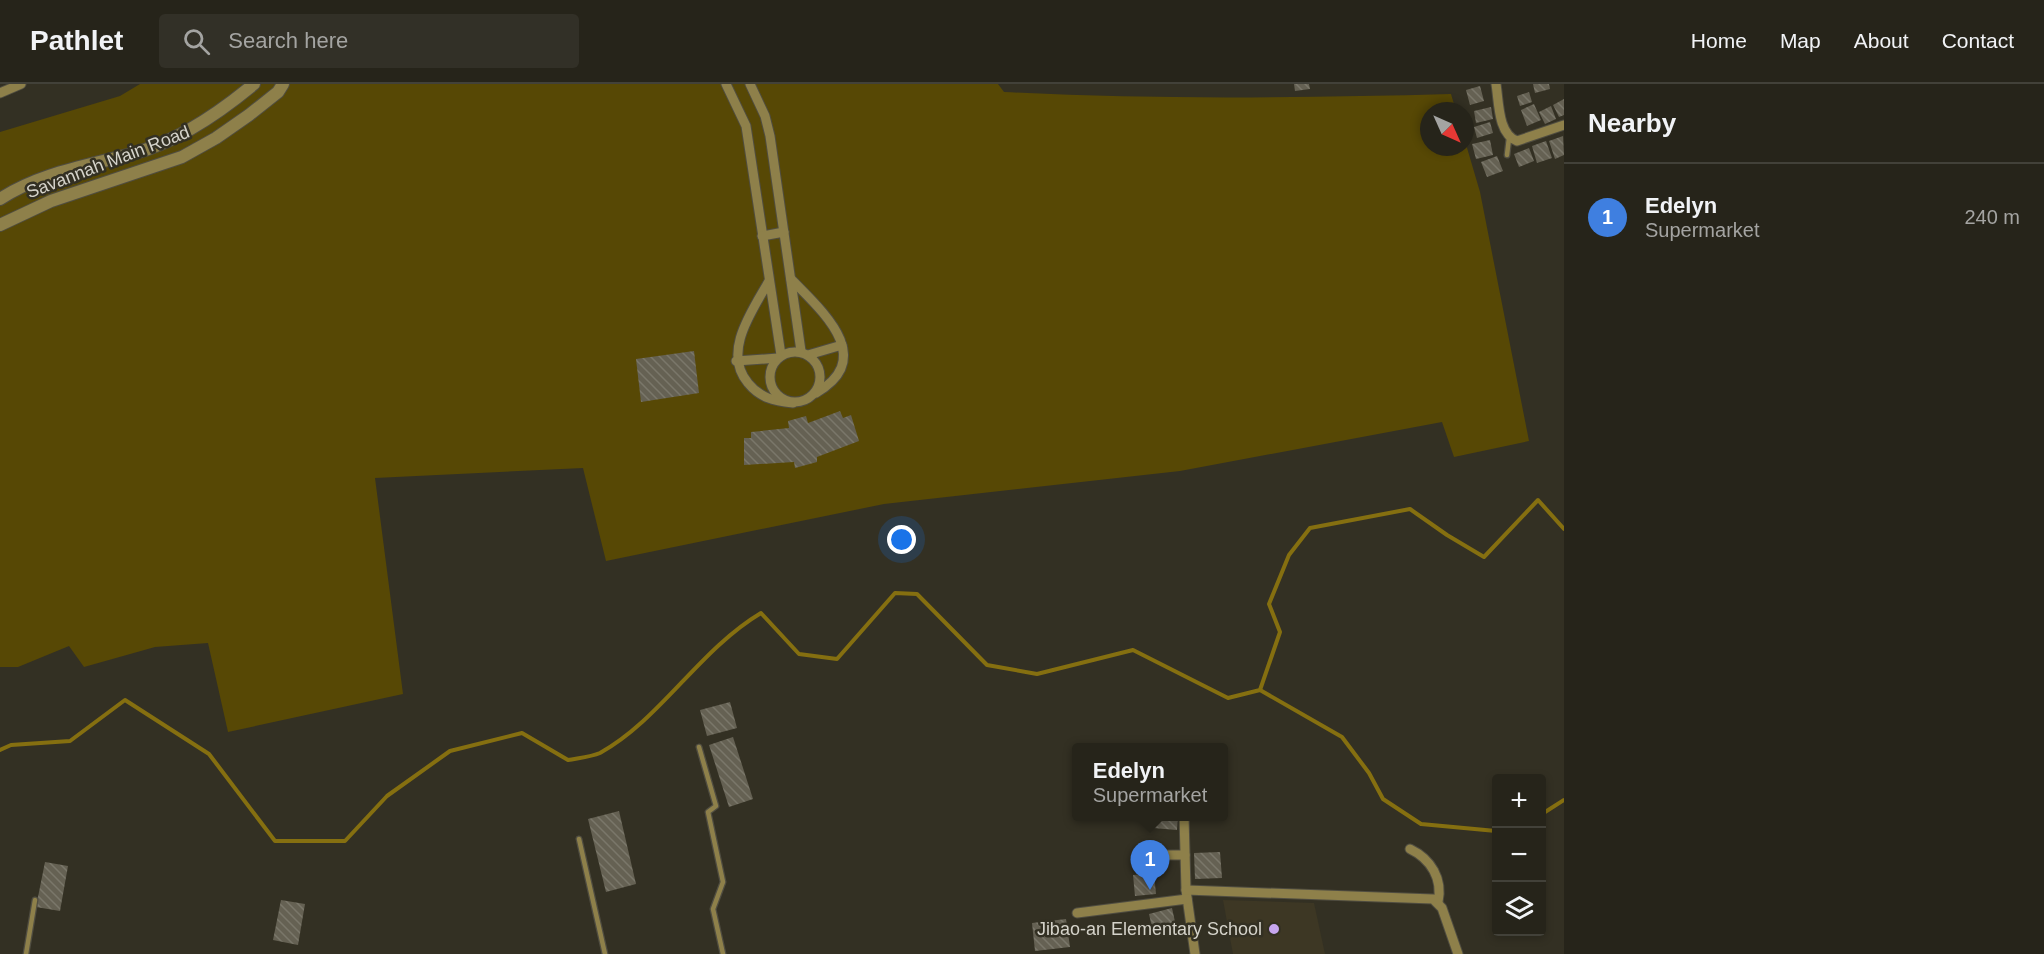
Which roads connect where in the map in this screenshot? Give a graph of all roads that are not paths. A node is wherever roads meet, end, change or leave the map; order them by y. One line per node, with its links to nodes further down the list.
1 (21, 84): 7 (street)
2 (254, 84): 11 (street, Savannah Main Road)
3 (283, 84): 12 (street, Savannah Main Road)
4 (726, 84): 14 (street)
5 (750, 84): 13 (street)
6 (1496, 84): 9 (street)
7 (0, 93)
8 (1564, 125): 9 (street)
9 (1509, 138): 10 (lane)
10 (1507, 155)
11 (0, 199)
12 (0, 225)
13 (784, 232): 14 (street); 15 (street)
14 (762, 236): 16 (street)
15 (791, 279): 17 (street); 18 (street)
16 (769, 281): 19 (street); 20 (street)
17 (842, 345): 18 (street); 21 (street)
18 (805, 353): 19 (street); 21 (street)
19 (779, 357): 20 (street); 22 (street)
20 (735, 361): 22 (street)
21 (814, 394): 22 (street)
22 (793, 403)
23 (699, 747): 35 (lane)
24 (1184, 821): 28 (street)
25 (579, 839): 34 (lane)
26 (1410, 849): 31 (street)
27 (1140, 855): 28 (street)
28 (1185, 855): 29 (street)
29 (1186, 895): 31 (street); 32 (street); 36 (street)
30 (35, 900): 33 (lane)
31 (1438, 902): 37 (street)
32 (1077, 913)
33 (26, 954)
34 (605, 954)
35 (723, 954)
36 (1194, 954)
37 (1458, 954)

